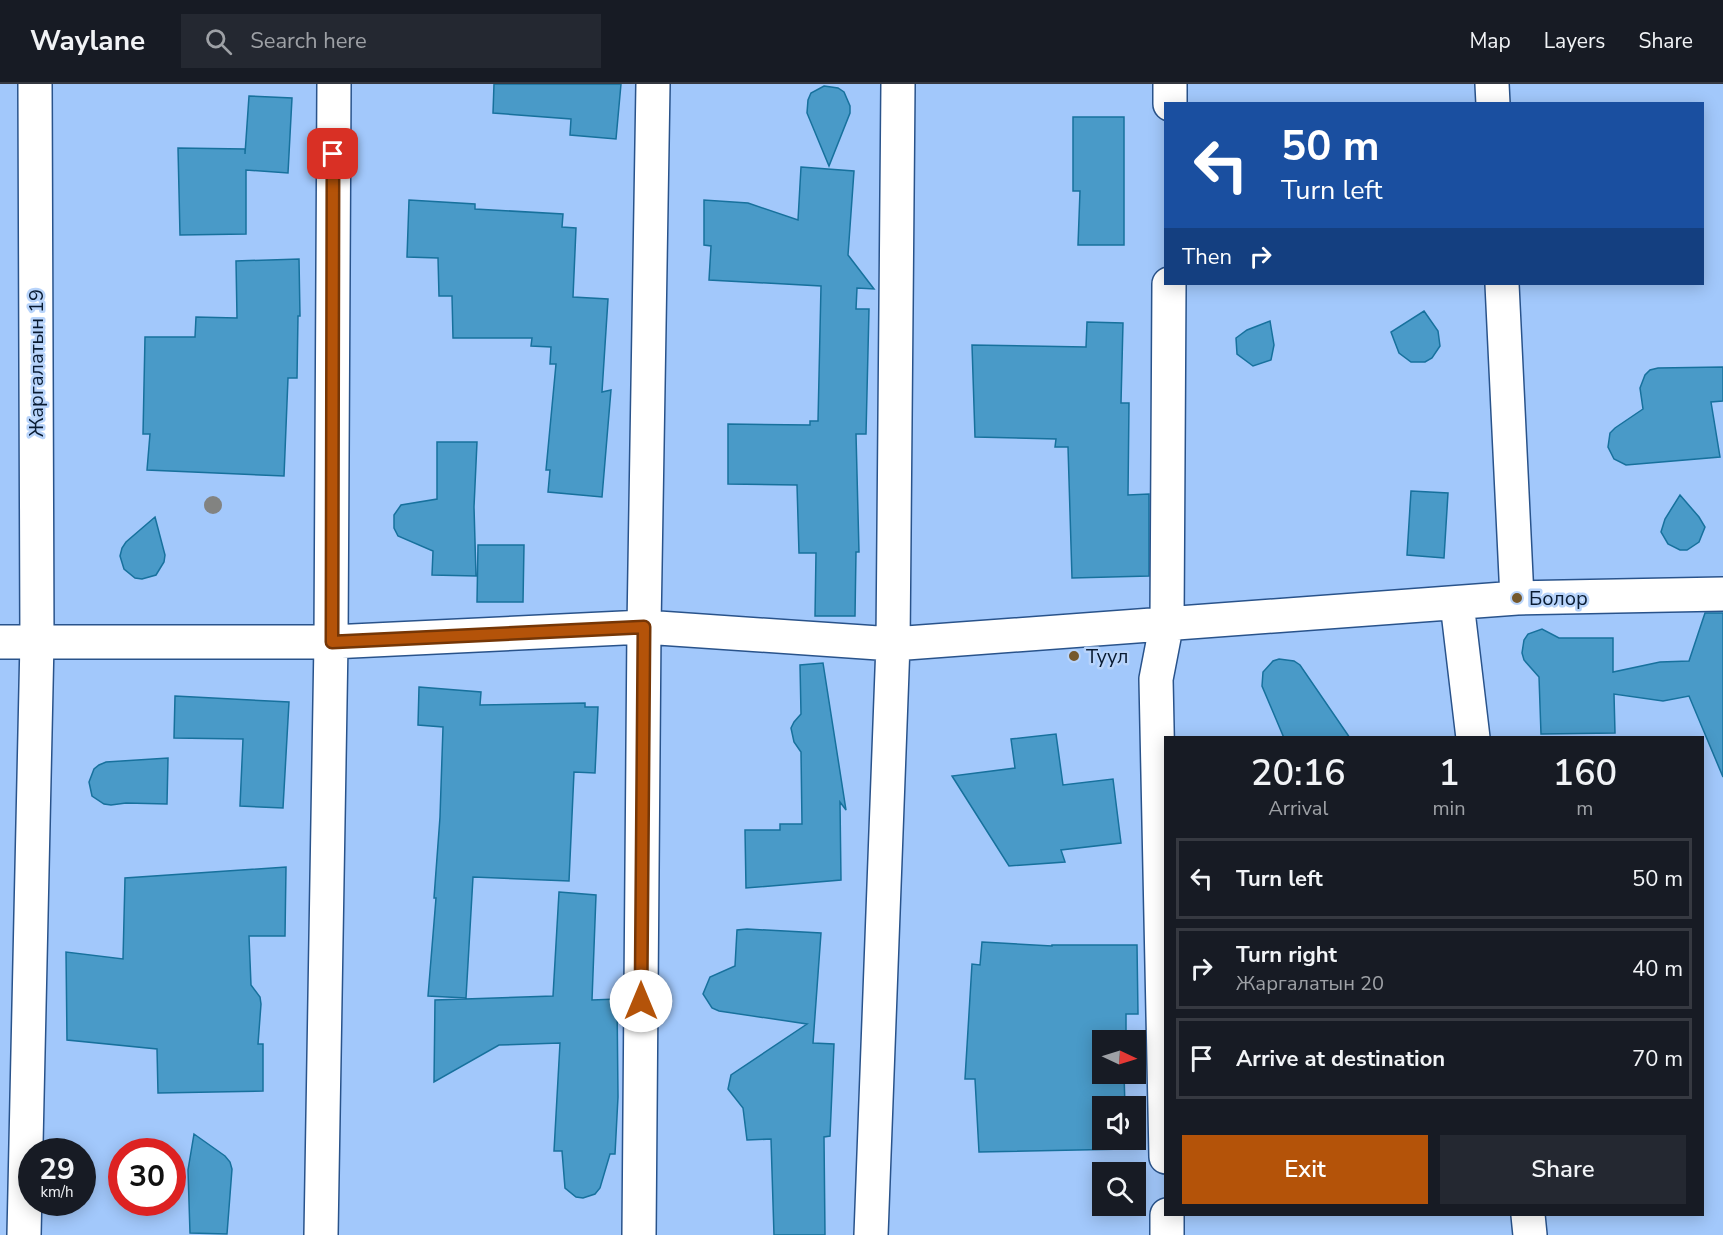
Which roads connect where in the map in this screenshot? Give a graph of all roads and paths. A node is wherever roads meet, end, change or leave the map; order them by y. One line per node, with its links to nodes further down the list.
1 (35, 84): 16 (street, Жаргалатын 19)
2 (334, 84): 18 (street)
3 (653, 84): 15 (street)
4 (898, 84): 19 (street)
5 (1170, 84): 7 (street)
6 (1492, 84): 8 (street)
7 (1170, 102)
8 (1493, 102)
9 (1169, 285): 14 (street)
10 (1502, 285): 12 (street)
11 (1723, 594): 12 (street)
12 (1517, 598): 13 (street)
13 (1457, 603): 14 (street); 20 (street)
14 (1167, 622): 19 (street); 21 (street)
15 (644, 627): 18 (street); 19 (street); 26 (street)
16 (37, 641): 17 (street); 18 (street); 24 (street, Жаргалатын 19)
17 (0, 642)
18 (332, 642): 25 (street)
19 (893, 644): 27 (street)
20 (1473, 736)
21 (1164, 1062)
22 (1167, 1216): 28 (street)
23 (1528, 1216): 29 (street)
24 (24, 1235)
25 (321, 1235)
26 (639, 1235)
27 (871, 1235)
28 (1167, 1235)
29 (1530, 1235)

